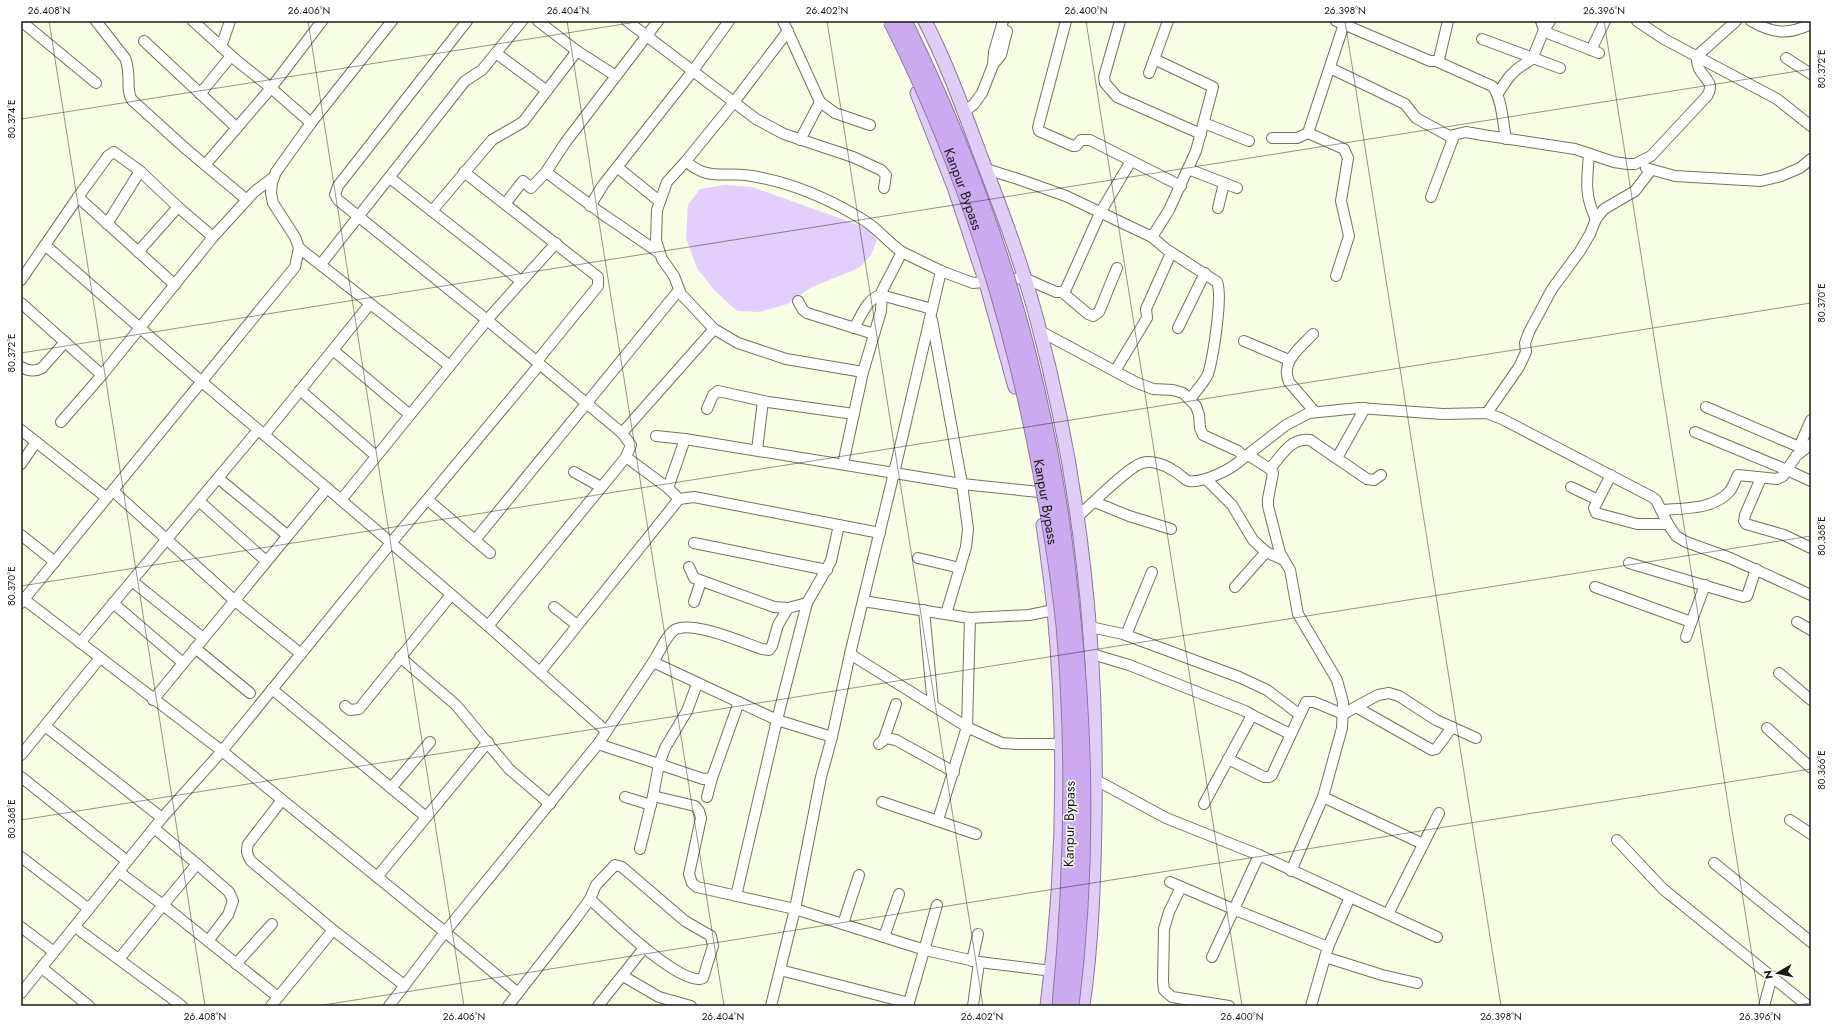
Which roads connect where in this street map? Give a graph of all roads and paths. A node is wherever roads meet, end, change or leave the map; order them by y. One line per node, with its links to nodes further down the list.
1 (21, 21): 53 (street)
2 (96, 21): 78 (street)
3 (193, 21): 38 (street)
4 (230, 21): 38 (street)
5 (322, 21): 54 (street)
6 (392, 21): 63 (street)
7 (467, 21): 102 (street)
8 (522, 21): 40 (street)
9 (538, 21): 39 (street)
10 (627, 21): 35 (street)
11 (658, 21): 35 (street)
12 (729, 21): 49 (street)
13 (783, 21): 34 (street)
14 (883, 21): 122 (main road)
15 (891, 21): 381 (highway, Kanpur Bypass, bridge)
16 (904, 21): 382 (highway, Kanpur Bypass, bridge)
17 (925, 21): 60 (main road)
18 (1009, 21): 32 (street)
19 (1066, 21): 76 (street)
20 (1120, 21): 67 (street)
21 (1168, 21): 44 (street)
22 (1448, 21): 46 (street)
23 (1550, 21): 33 (street)
24 (1605, 21): 33 (street)
25 (1637, 21): 42 (street)
26 (1736, 21): 42 (street)
27 (1751, 21): 31 (street)
28 (1340, 23): 30 (street); 47 (street)
29 (1811, 24): 31 (street)
30 (1358, 25): 46 (street)
31 (1771, 25)
32 (1002, 26): 60 (street)
33 (1542, 26): 45 (street)
34 (788, 31): 58 (street); 59 (street)
35 (646, 36): 49 (street); 52 (street)
36 (1482, 39): 45 (street)
37 (144, 41): 57 (street)
38 (221, 46): 41 (street)
39 (577, 51): 52 (street); 55 (street)
40 (496, 53): 55 (street); 87 (street)
41 (231, 56): 54 (street); 57 (street)
42 (1697, 56): 61 (street); 77 (street)
43 (1786, 58): 51 (street)
44 (1154, 59): 50 (street); 62 (street)
45 (1532, 59): 48 (street); 56 (street)
46 (1436, 61): 56 (street)
47 (1330, 68): 66 (street); 68 (street)
48 (1560, 68)
49 (692, 72): 58 (street); 79 (street)
50 (1149, 73)
51 (1811, 74)
52 (616, 76): 85 (street)
53 (96, 84)
54 (271, 88): 63 (street); 65 (street)
55 (547, 91): 84 (street)
56 (1498, 93): 70 (street)
57 (200, 94): 65 (street)
58 (734, 102): 71 (street); 75 (street)
59 (820, 102): 64 (street); 71 (street)
60 (964, 112): 80 (main road)
61 (1809, 121)
62 (1204, 122): 67 (street); 72 (street)
63 (311, 123): 86 (street)
64 (870, 125)
65 (237, 128): 78 (street)
66 (1308, 133): 69 (street); 118 (street)
67 (1201, 134): 81 (street)
68 (1454, 136): 70 (street); 93 (street)
69 (1272, 138)
70 (1506, 139): 73 (street)
71 (800, 140): 90 (street)
72 (1249, 141)
73 (1589, 154): 77 (street); 103 (street)
74 (1811, 158): 82 (street)
75 (686, 161): 95 (street); 112 (street)
76 (1131, 161): 89 (street); 101 (street)
77 (1635, 164): 82 (street)
78 (205, 165): 94 (street)
79 (617, 168): 95 (street); 97 (street)
80 (986, 169): 101 (street); 119 (main road)
81 (1188, 169): 88 (street); 89 (street)
82 (1651, 170): 103 (street)
83 (140, 171): 92 (street); 98 (street); 104 (street)
84 (464, 172): 96 (street); 100 (street)
85 (546, 172): 96 (street); 97 (street)
86 (274, 177): 94 (street); 109 (street)
87 (390, 178): 100 (street); 102 (street)
88 (1224, 183): 91 (street); 99 (street)
89 (1180, 186): 106 (street)
90 (884, 188)
91 (1237, 188)
92 (78, 197): 104 (street); 108 (street)
93 (1431, 197)
94 (247, 200): 105 (street)
95 (659, 201): 111 (street)
96 (505, 204): 107 (street)
97 (590, 206): 111 (street)
98 (178, 207): 105 (street); 110 (street)
99 (1218, 208)
100 (432, 211): 121 (street)
101 (1100, 212): 106 (street); 125 (street)
102 (359, 217): 114 (street); 131 (street)
103 (1596, 219): 158 (street)
104 (107, 224): 110 (street)
105 (214, 237): 123 (street)
106 (1152, 237): 113 (street)
107 (556, 243): 121 (street); 143 (street)
108 (45, 245): 120 (street); 132 (street)
109 (299, 248): 114 (street); 149 (street)
110 (138, 252): 123 (street)
111 (658, 252): 124 (street)
112 (902, 252): 116 (street); 126 (street)
113 (1171, 253): 117 (street); 146 (street)
114 (321, 264): 129 (street)
115 (1117, 268): 125 (street)
116 (941, 271): 122 (street); 130 (street)
117 (1205, 273): 134 (street); 151 (street)
118 (1336, 276)
119 (1024, 278): 122 (street); 125 (street); 136 (main road)
120 (21, 280)
121 (521, 281): 131 (street)
122 (986, 283): 193 (main road)
123 (175, 285): 132 (street)
124 (679, 290): 135 (street); 153 (street)
125 (1062, 292)
126 (881, 295): 130 (street); 133 (street); 137 (street)
127 (798, 301): 133 (street)
128 (21, 303): 140 (street)
129 (370, 304): 141 (street); 144 (street)
130 (932, 312): 181 (street); 188 (street)
131 (487, 320): 143 (street); 144 (street)
132 (140, 328): 148 (street); 149 (street)
133 (854, 328): 137 (street)
134 (1178, 328)
135 (714, 329): 147 (street); 166 (street)
136 (1040, 331): 146 (street); 202 (main road)
137 (874, 334): 147 (street)
138 (1313, 334): 142 (street)
139 (1244, 341): 142 (street)
140 (65, 342): 145 (street); 148 (street)
141 (333, 350): 150 (street); 160 (street)
142 (1289, 360): 157 (street)
143 (538, 363): 153 (street); 197 (street)
144 (450, 366): 160 (street)
145 (21, 367)
146 (1116, 371): 151 (street)
147 (863, 372): 159 (street)
148 (102, 375): 162 (street)
149 (202, 382): 164 (street); 194 (street)
150 (300, 390): 164 (street); 172 (street)
151 (1190, 399): 174 (street)
152 (763, 401): 156 (street); 159 (street); 171 (street)
153 (587, 403): 166 (street); 210 (street)
154 (1365, 408): 157 (street); 158 (street); 175 (street)
155 (1706, 408): 170 (street)
156 (707, 409)
157 (1315, 412): 174 (street)
158 (1487, 413): 183 (street)
159 (854, 414): 177 (street)
160 (410, 415): 172 (street)
161 (1811, 420): 170 (street)
162 (61, 422)
163 (21, 430): 169 (street)
164 (261, 432): 184 (street); 191 (street)
165 (1695, 432): 179 (street)
166 (622, 433): 173 (street)
167 (656, 436): 168 (street)
168 (686, 439): 171 (street); 192 (street)
169 (36, 442): 176 (street); 194 (street)
170 (1805, 447): 179 (street)
171 (757, 450): 177 (street)
172 (376, 456): 196 (street)
173 (626, 457): 189 (street); 192 (street)
174 (1245, 457): 178 (street); 186 (street)
175 (1337, 458): 178 (street); 182 (street)
176 (21, 464)
177 (843, 464): 181 (street)
178 (1270, 469): 217 (street)
179 (1787, 470): 185 (street); 187 (street)
180 (574, 472): 189 (street)
181 (894, 473): 188 (street); 206 (street)
182 (1381, 475)
183 (1611, 475): 198 (street); 201 (street)
184 (218, 478): 199 (street); 208 (street)
185 (1761, 478): 201 (street); 213 (street)
186 (1206, 479): 200 (street); 214 (street)
187 (1811, 481)
188 (962, 484): 193 (street); 222 (street)
189 (601, 487): 248 (street)
190 (1571, 487): 198 (street)
191 (327, 488): 196 (street); 208 (street)
192 (668, 488): 195 (street)
193 (1039, 492): 242 (main road)
194 (110, 494): 209 (street); 219 (street)
195 (679, 499): 204 (street); 247 (street)
196 (341, 500): 211 (street)
197 (428, 500): 210 (street); 211 (street)
198 (1598, 500): 203 (street)
199 (199, 501): 209 (street); 218 (street)
200 (1095, 502): 202 (street); 205 (street)
201 (1661, 510): 203 (street)
202 (1076, 518): 249 (main road)
203 (1668, 524): 223 (street)
204 (839, 525): 206 (street); 224 (street)
205 (1171, 529)
206 (880, 533): 235 (street)
207 (21, 535): 219 (street)
208 (288, 536): 218 (street)
209 (166, 540): 226 (street); 234 (street)
210 (475, 540): 215 (street)
211 (391, 543): 231 (street); 256 (street)
212 (694, 543): 224 (street)
213 (1811, 548)
214 (1266, 552): 217 (street); 229 (street)
215 (490, 553)
216 (918, 558): 222 (street)
217 (1284, 560): 275 (street)
218 (266, 561): 234 (street)
219 (55, 562): 233 (street)
220 (1629, 563): 228 (street)
221 (689, 567): 227 (street)
222 (960, 568): 243 (street)
223 (1756, 569): 228 (street); 232 (street)
224 (827, 570): 238 (street)
225 (1152, 572): 251 (street)
226 (132, 580): 237 (street); 253 (street)
227 (701, 580): 236 (street); 240 (street)
228 (1705, 585): 245 (street)
229 (1235, 587)
230 (1596, 587): 245 (street)
231 (451, 595): 248 (street); 259 (street)
232 (1811, 595)
233 (22, 600): 254 (street)
234 (234, 600): 253 (street); 256 (street)
235 (863, 601): 241 (street); 257 (street)
236 (694, 602)
237 (113, 603): 254 (street); 261 (street)
238 (808, 603): 240 (street); 278 (street)
239 (554, 606): 247 (street)
240 (788, 608): 262 (street)
241 (924, 610): 243 (street); 273 (street)
242 (1054, 610): 244 (street); 290 (main road)
243 (946, 614): 244 (street)
244 (970, 618): 280 (street)
245 (1691, 622): 252 (street)
246 (1797, 622): 250 (street)
247 (577, 625): 263 (street)
248 (488, 626): 263 (street)
249 (1090, 627): 251 (street); 258 (main road)
250 (1811, 630)
251 (1126, 636): 277 (street)
252 (1686, 637)
253 (203, 638): 255 (street)
254 (80, 643): 260 (street)
255 (195, 648): 261 (street); 267 (street)
256 (301, 654): 266 (street)
257 (850, 654): 273 (street); 285 (street)
258 (1092, 654): 276 (street); 299 (main road)
259 (400, 657): 272 (street); 288 (street)
260 (100, 658): 268 (street); 279 (street)
261 (183, 662): 268 (street)
262 (653, 662): 265 (street); 283 (street)
263 (540, 672): 283 (street)
264 (1779, 673): 269 (street)
265 (697, 684): 270 (street); 294 (street)
266 (272, 689): 291 (street); 300 (street)
267 (250, 693)
268 (153, 700): 291 (street)
269 (1811, 700)
270 (739, 702): 278 (street); 298 (street)
271 (896, 704): 296 (street)
272 (345, 706)
273 (933, 706): 280 (street)
274 (1356, 707): 275 (street); 281 (street); 281 (street)
275 (1342, 714): 277 (street); 302 (street)
276 (1252, 715): 284 (street); 293 (street)
277 (1300, 715): 284 (street)
278 (777, 720): 285 (street); 332 (street)
279 (45, 726): 292 (street); 311 (street)
280 (967, 727): 290 (street); 296 (street)
281 (1452, 727): 286 (street)
282 (1768, 728): 295 (street)
283 (606, 731): 289 (street)
284 (1290, 734): 293 (street)
285 (832, 737): 338 (street)
286 (1476, 738)
287 (430, 742): 300 (street)
288 (488, 742): 307 (street); 310 (street)
289 (598, 744): 294 (street); 307 (street)
290 (1062, 744): 362 (main road)
291 (222, 751): 304 (street); 311 (street)
292 (21, 755)
293 (1228, 759): 308 (street)
294 (659, 764): 298 (street); 305 (street)
295 (1810, 766)
296 (954, 772): 312 (street)
297 (21, 778): 322 (street)
298 (712, 778): 301 (street)
299 (1096, 780): 320 (street); 383 (main road)
300 (391, 788): 310 (street)
301 (707, 797)
302 (1323, 797): 318 (street); 325 (street)
303 (625, 798): 305 (street)
304 (282, 800): 328 (street); 345 (street)
305 (652, 800): 319 (street); 332 (street)
306 (882, 802): 312 (street)
307 (550, 804): 346 (street)
308 (1204, 804)
309 (1439, 813): 318 (street)
310 (426, 817): 328 (street)
311 (162, 818): 314 (street)
312 (938, 820): 315 (street)
313 (1790, 820): 316 (street)
314 (154, 828): 322 (street); 324 (street)
315 (976, 834)
316 (1811, 834)
317 (1617, 840): 364 (street)
318 (1423, 844): 340 (street)
319 (640, 849)
320 (1259, 855): 325 (street); 339 (street)
321 (21, 857): 337 (street)
322 (127, 861): 326 (street)
323 (1714, 863): 351 (street)
324 (197, 864): 335 (street); 350 (street)
325 (1291, 871): 333 (street)
326 (119, 872): 335 (street); 337 (street)
327 (859, 875): 342 (street)
328 (377, 877): 346 (street)
329 (1170, 882): 330 (street)
330 (1181, 887): 339 (street); 384 (street)
331 (898, 894): 348 (street)
332 (736, 896): 338 (street)
333 (1350, 897): 340 (street); 355 (street)
334 (590, 899): 352 (street); 352 (street); 368 (street)
335 (164, 905): 350 (street); 357 (street)
336 (937, 905): 353 (street)
337 (89, 909): 344 (street)
338 (795, 909): 342 (street); 361 (street)
339 (1233, 909): 355 (street); 356 (street)
340 (1388, 914): 349 (street)
341 (272, 924): 359 (street)
342 (844, 924): 348 (street)
343 (21, 927): 354 (street)
344 (75, 927): 354 (street); 357 (street)
345 (333, 930): 366 (street); 369 (street)
346 (445, 932): 366 (street); 368 (street)
347 (978, 934): 358 (street)
348 (884, 937): 353 (street)
349 (1437, 937)
350 (208, 941): 359 (street)
351 (1811, 942)
352 (644, 948): 363 (street)
353 (925, 950): 358 (street); 370 (street)
354 (54, 952): 360 (street)
355 (1327, 952): 365 (street); 385 (street)
356 (1212, 957)
357 (119, 959): 372 (street)
358 (976, 962): 362 (street); 379 (street)
359 (236, 964): 369 (street)
360 (42, 968): 367 (street); 371 (street)
361 (780, 970): 370 (street); 378 (street)
362 (1052, 971): 380 (main road)
363 (623, 976): 376 (street); 377 (street)
364 (1772, 976): 386 (street); 387 (street)
365 (1416, 983)
366 (404, 985): 374 (street)
367 (21, 993)
368 (518, 993): 375 (street)
369 (278, 997): 373 (street)
370 (909, 1004)
371 (89, 1006)
372 (182, 1006)
373 (271, 1006)
374 (389, 1006)
375 (508, 1006)
376 (598, 1006)
377 (691, 1006)
378 (771, 1006)
379 (973, 1006)
380 (1047, 1006)
381 (1060, 1006)
382 (1071, 1006)
383 (1084, 1006)
384 (1229, 1006)
385 (1311, 1006)
386 (1764, 1006)
387 (1808, 1006)

